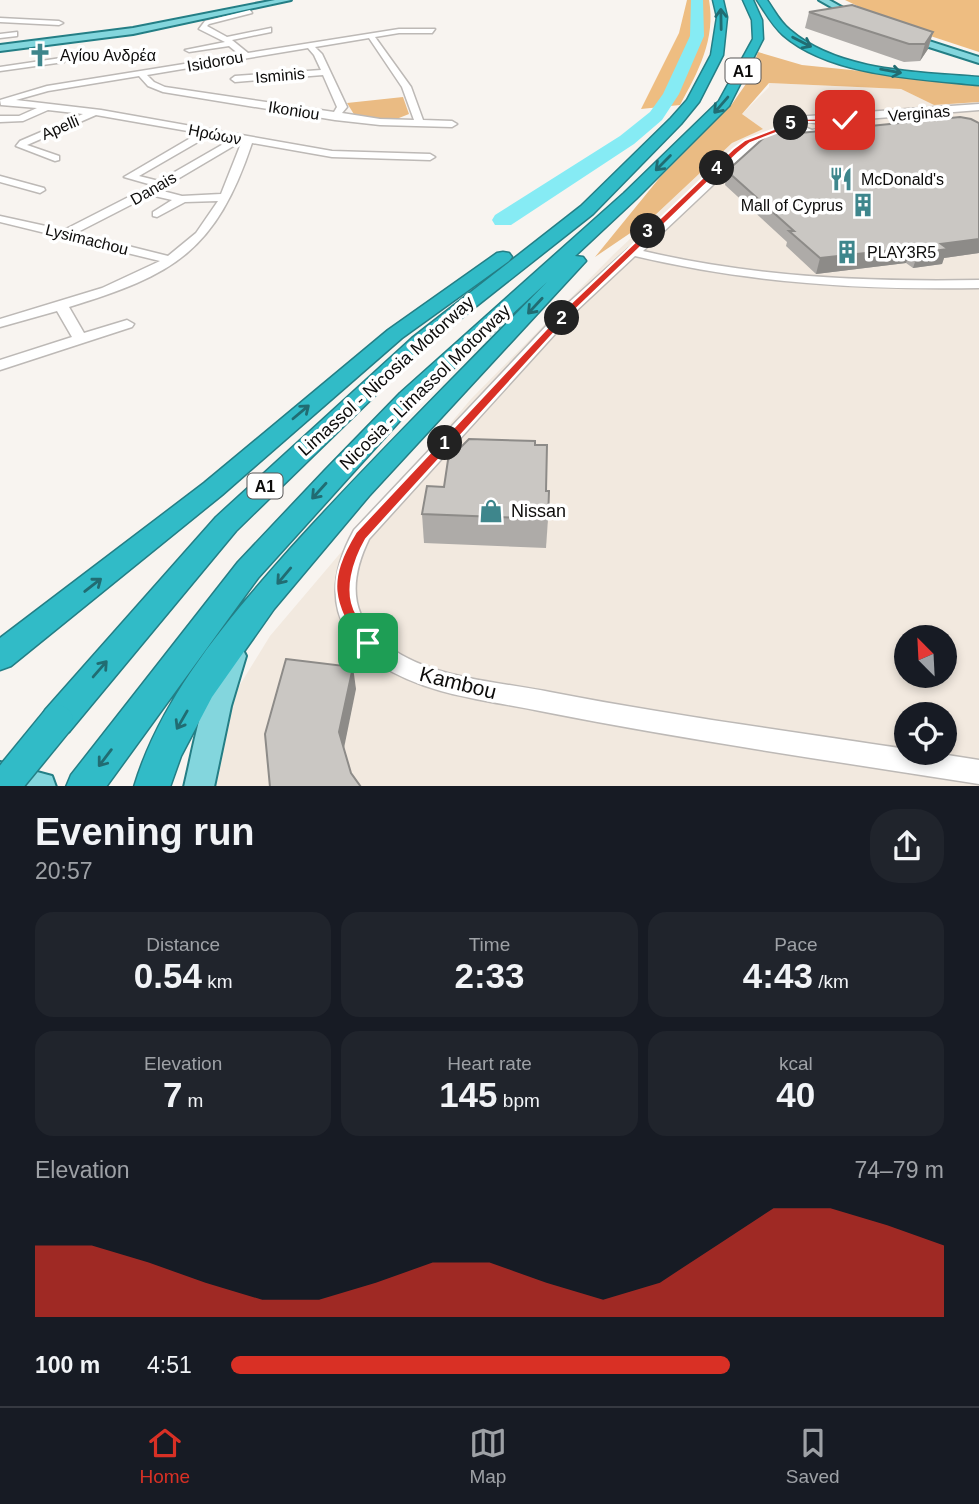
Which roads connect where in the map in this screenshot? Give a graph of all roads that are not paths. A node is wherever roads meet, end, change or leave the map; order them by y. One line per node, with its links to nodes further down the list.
1 (278, 0): 8 (main road)
2 (287, 0): 8 (main road)
3 (718, 0): 47 (highway, Limassol - Nicosia Motorway / A1, one-way to 3)
4 (748, 0): 47 (highway, Nicosia - Limassol Motorway / A1, one-way to 47)
5 (762, 0): 28 (highway, one-way to 28)
6 (823, 0): 7 (main road)
7 (829, 0)
8 (253, 9): 17 (street); 19 (main road)
9 (0, 20): 10 (street)
10 (60, 23)
11 (268, 30): 17 (street)
12 (432, 31): 16 (street, Isidorou)
13 (897, 32): 22 (main road)
14 (14, 34): 15 (street)
15 (0, 36)
16 (371, 36): 18 (street, Isidorou); 36 (street)
17 (228, 41): 20 (street); 21 (street)
18 (310, 46): 21 (street, Isidorou); 25 (street)
19 (3, 48)
20 (189, 50)
21 (246, 56): 26 (street, Isidorou)
22 (979, 59)
23 (61, 60): 24 (street)
24 (0, 69)
25 (326, 72): 27 (street, Isminis); 33 (street)
26 (141, 74): 29 (street, Isidorou); 33 (street, Ikoniou)
27 (235, 79)
28 (979, 81)
29 (0, 102): 30 (street, Ηρώων)
30 (47, 107): 32 (street, Ηρώων); 34 (street)
31 (979, 109): 35 (street, Verginas); 39 (street, Verginas)
32 (95, 112): 41 (street, Ηρώων); 43 (street, Apelli)
33 (335, 117): 36 (street, Ikoniou)
34 (0, 119)
35 (817, 120): 38 (street, Verginas); 39 (street)
36 (418, 123): 37 (street, Ikoniou)
37 (452, 124)
38 (791, 125): 40 (street); 54 (street, Kambou)
39 (829, 127): 40 (street, Verginas)
40 (805, 132): 54 (street, Kambou)
41 (207, 133): 42 (street, Ηρώων); 46 (street)
42 (243, 139): 44 (street, Ηρώων); 46 (street, Danais); 49 (street)
43 (55, 158)
44 (430, 158)
45 (0, 179): 48 (street)
46 (152, 186): 50 (street); 53 (street, Danais)
47 (626, 186): 62 (highway, one-way to 62); 63 (highway, one-way to 47); 66 (highway, Limassol - Nicosia Motorway / A1, one-way to 47, bridge); 68 (highway, Nicosia - Limassol Motorway / A1, one-way to 68)
48 (40, 190)
49 (223, 197): 50 (street); 55 (street)
50 (182, 199): 51 (street)
51 (158, 214)
52 (3, 219): 53 (street, Lysimachou)
53 (66, 234): 55 (street, Lysimachou)
54 (632, 252): 56 (street); 64 (street, Kambou)
55 (171, 260): 57 (street)
56 (979, 284)
57 (61, 306): 58 (street); 60 (street)
58 (0, 323)
59 (127, 324): 60 (street)
60 (80, 339): 61 (street)
61 (0, 365)
62 (246, 622): 69 (highway, one-way to 69); 70 (main road)
63 (0, 656)
64 (979, 772)
65 (0, 776): 67 (main road)
66 (3, 786)
67 (41, 786)
68 (84, 786)
69 (152, 786)
70 (198, 786)

